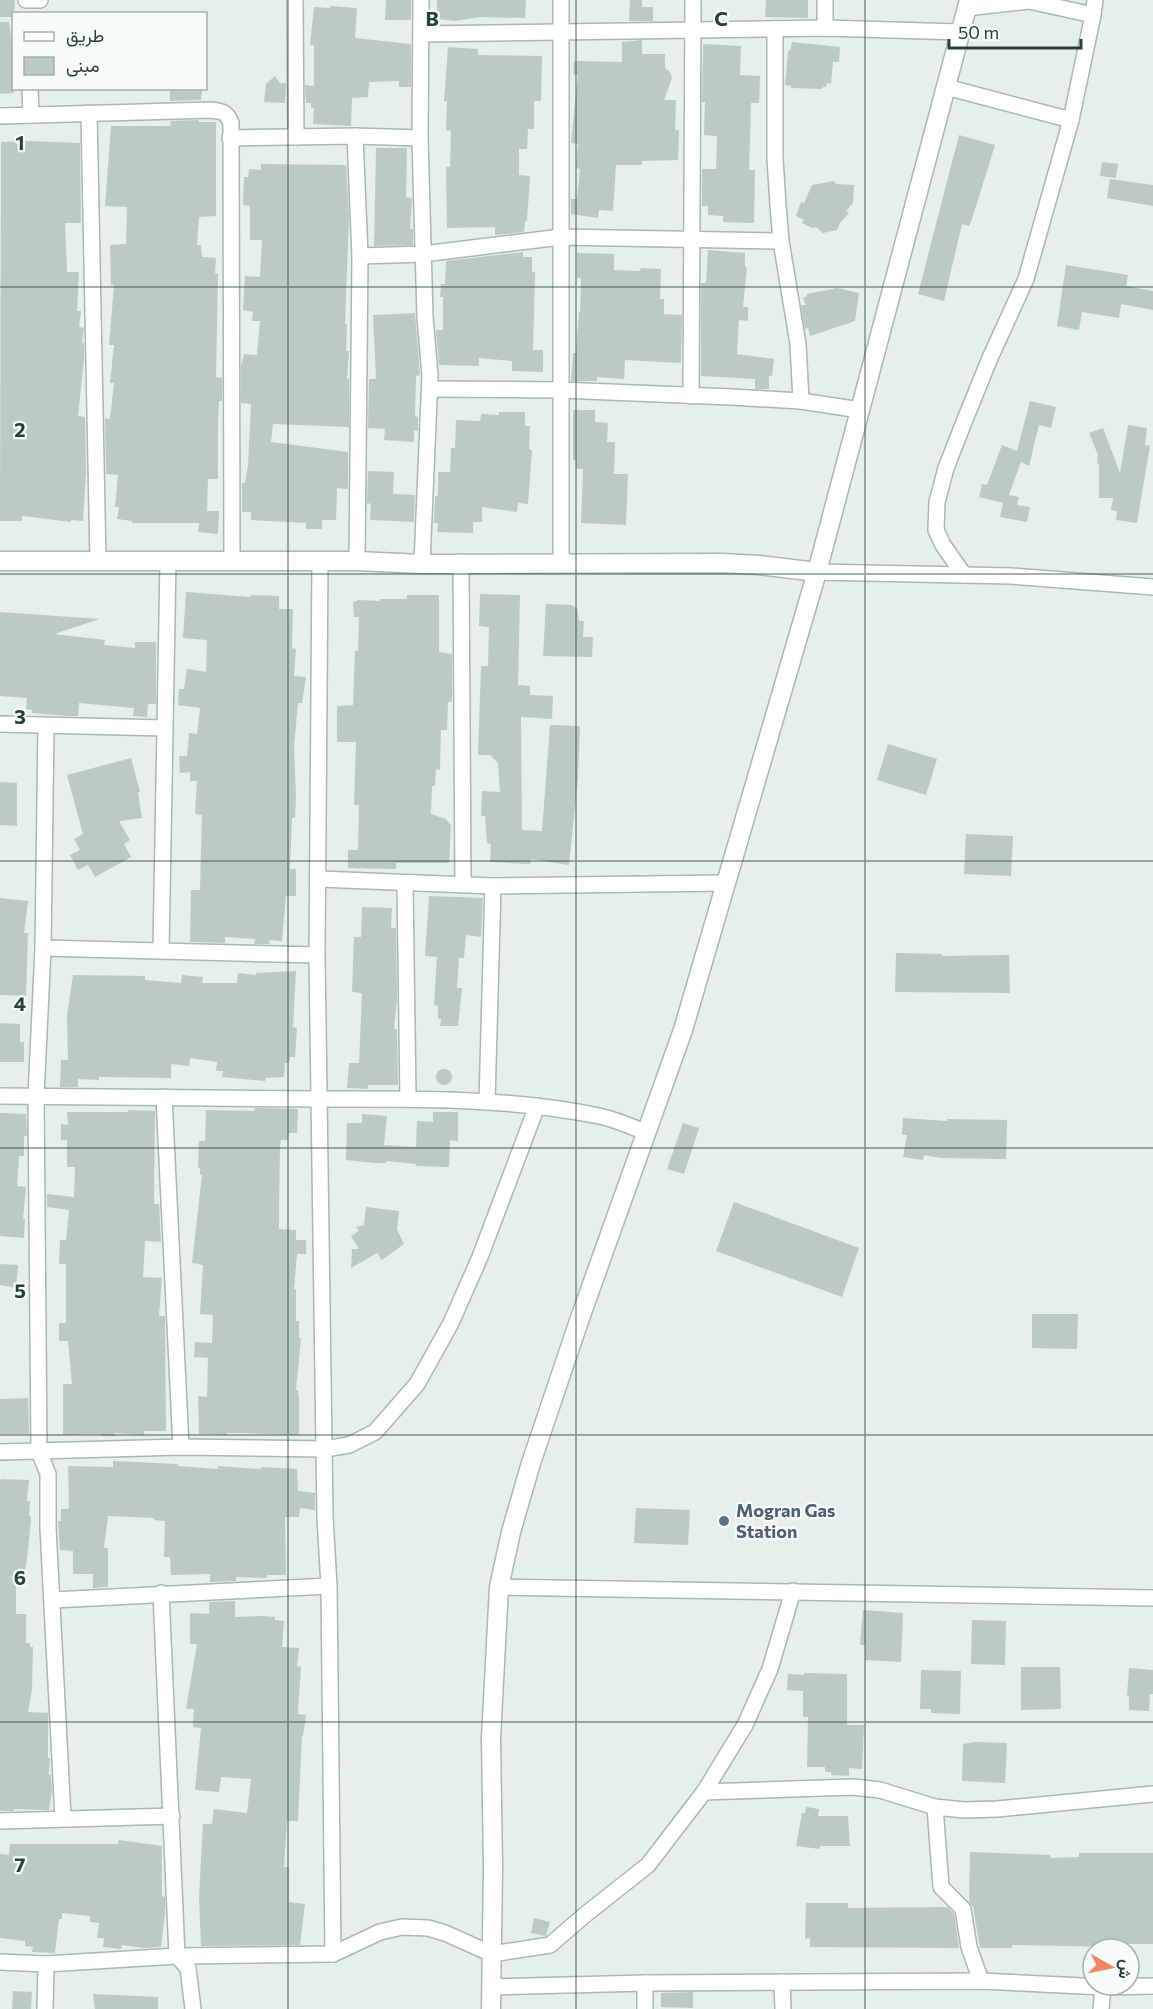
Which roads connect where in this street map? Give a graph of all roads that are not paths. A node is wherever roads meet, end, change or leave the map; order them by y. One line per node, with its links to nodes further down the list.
1 (26, 0): 2 (street)
2 (40, 0)
3 (295, 0): 24 (street)
4 (421, 0): 16 (street)
5 (561, 0): 15 (street)
6 (693, 0): 12 (street)
7 (825, 0): 11 (street)
8 (1028, 0): 9 (street); 10 (street)
9 (968, 4): 14 (street)
10 (1094, 8): 22 (street)
11 (825, 28): 13 (street); 14 (street)
12 (693, 29): 13 (street); 15 (street); 28 (street)
13 (775, 29): 29 (street)
14 (960, 32): 17 (street)
15 (561, 33): 16 (street); 27 (street)
16 (422, 34): 26 (street)
17 (946, 87): 22 (street); 36 (street)
18 (30, 90): 20 (street)
19 (90, 113): 20 (street); 25 (street); 38 (street)
20 (31, 115): 21 (street)
21 (0, 116)
22 (1071, 120): 47 (street)
23 (355, 136): 24 (street); 26 (street); 31 (street)
24 (296, 137): 25 (street)
25 (230, 138): 39 (street)
26 (420, 138): 30 (street)
27 (561, 237): 28 (street); 30 (street); 33 (street)
28 (690, 240): 29 (street); 34 (street)
29 (781, 241): 35 (street)
30 (423, 254): 31 (street); 32 (street)
31 (360, 256): 41 (street)
32 (430, 389): 33 (street); 44 (street)
33 (561, 390): 34 (street); 45 (street)
34 (691, 396): 35 (street)
35 (801, 401): 36 (street)
36 (860, 410): 46 (street)
37 (0, 561): 38 (street)
38 (98, 561): 42 (street)
39 (232, 561): 40 (street); 42 (street)
40 (320, 561): 41 (street); 52 (street)
41 (357, 561): 44 (street)
42 (168, 562): 51 (street)
43 (461, 562): 44 (street); 45 (street); 55 (street)
44 (422, 564)
45 (561, 564): 46 (street)
46 (816, 572): 47 (street); 54 (street)
47 (964, 575): 48 (street)
48 (1153, 586)
49 (0, 724): 50 (street)
50 (46, 727): 51 (street); 57 (street)
51 (165, 728): 58 (street)
52 (319, 879): 53 (street); 59 (street)
53 (405, 883): 55 (street); 63 (street)
54 (725, 883): 56 (street); 67 (street)
55 (463, 885): 56 (street)
56 (493, 886): 65 (street)
57 (43, 948): 58 (street); 61 (street)
58 (161, 950): 59 (street)
59 (318, 955): 64 (street)
60 (0, 1096): 61 (street)
61 (36, 1096): 62 (street); 71 (street)
62 (164, 1097): 64 (street); 68 (street)
63 (408, 1098): 64 (street); 65 (street)
64 (319, 1099): 69 (street)
65 (487, 1102): 66 (street)
66 (537, 1106): 67 (street); 69 (street)
67 (646, 1132): 73 (street)
68 (181, 1447): 69 (street); 71 (street)
69 (325, 1449): 72 (street)
70 (0, 1452): 71 (street)
71 (39, 1452): 77 (street)
72 (329, 1586): 75 (street); 84 (street)
73 (499, 1587): 74 (street); 85 (street)
74 (793, 1591): 76 (street); 78 (street)
75 (161, 1593): 77 (street); 81 (street)
76 (1153, 1598)
77 (53, 1600): 82 (street)
78 (704, 1792): 80 (street); 85 (street)
79 (1153, 1794): 80 (street)
80 (935, 1806): 89 (street)
81 (172, 1815): 82 (street); 86 (street)
82 (63, 1818): 83 (street)
83 (0, 1821)
84 (333, 1954): 85 (street); 86 (street)
85 (492, 1954): 92 (street)
86 (177, 1956): 88 (street); 95 (street)
87 (0, 1962): 88 (street)
88 (46, 1964): 94 (street)
89 (981, 1981): 90 (street); 93 (street)
90 (782, 1982): 91 (street); 98 (street)
91 (645, 1983): 92 (street); 97 (street)
92 (491, 1986): 96 (street)
93 (1081, 1986)
94 (45, 2009)
95 (193, 2009)
96 (491, 2009)
97 (645, 2009)
98 (783, 2009)

